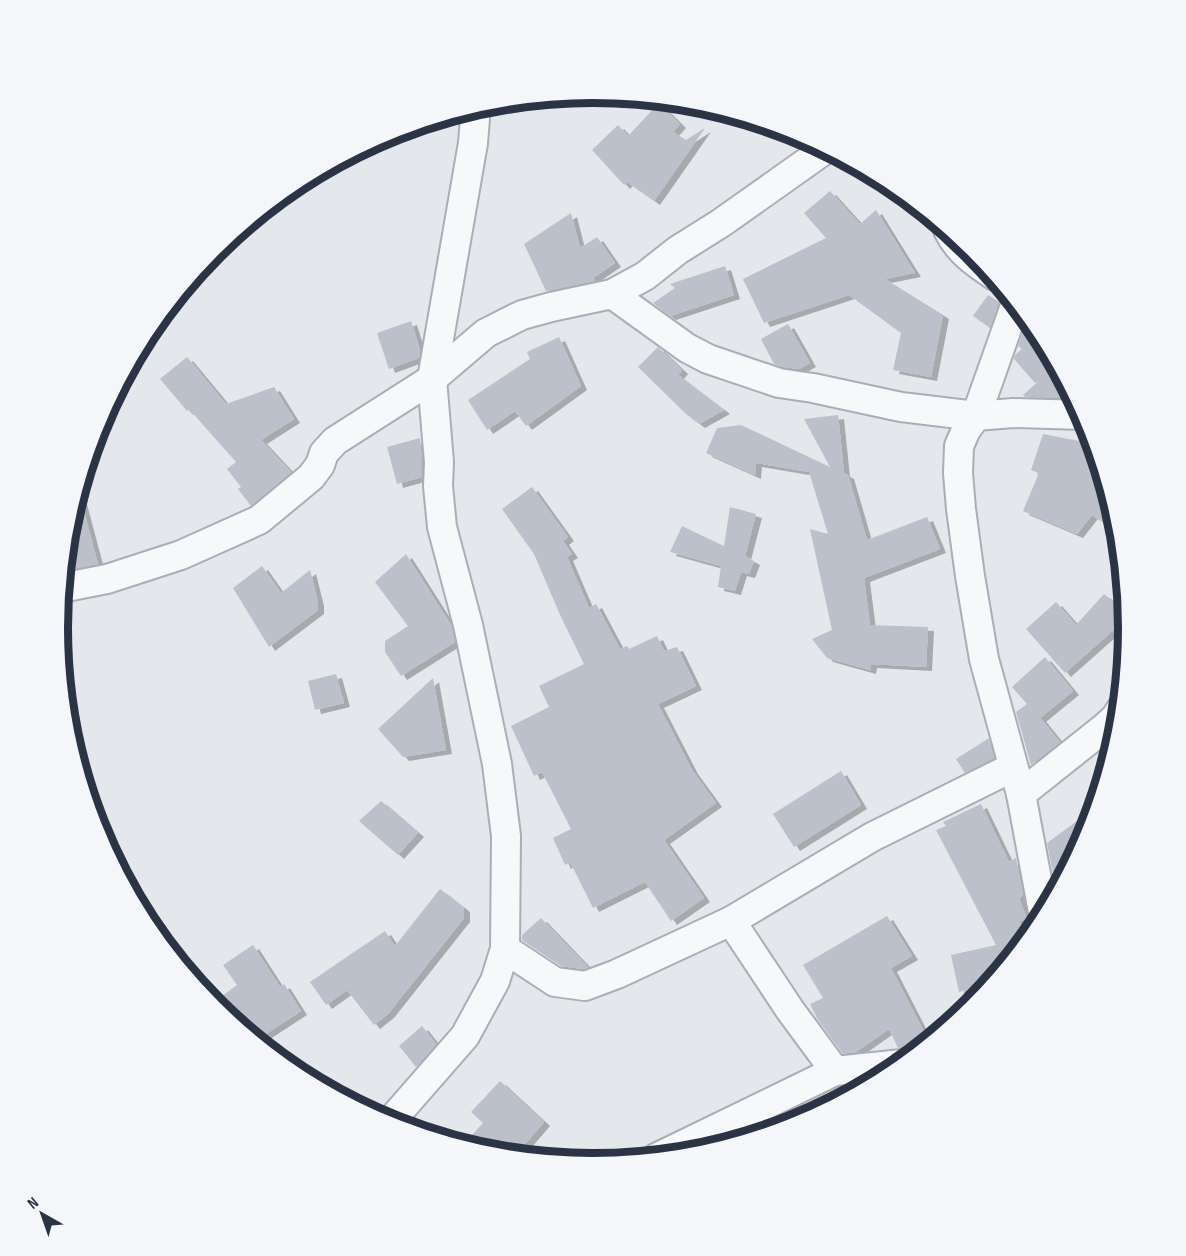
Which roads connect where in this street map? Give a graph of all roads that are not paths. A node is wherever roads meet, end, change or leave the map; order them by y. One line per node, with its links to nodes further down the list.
1 (475, 116): 5 (street)
2 (818, 154): 3 (street)
3 (612, 294): 5 (street); 7 (street)
4 (1013, 312): 7 (street)
5 (432, 379): 8 (street); 14 (street)
6 (1072, 415): 7 (street)
7 (976, 416): 10 (street)
8 (70, 586)
9 (1109, 723): 11 (street)
10 (1013, 767): 11 (street); 13 (street)
11 (1021, 794): 12 (street)
12 (1041, 902)
13 (731, 921): 14 (street); 16 (street)
14 (505, 949): 17 (street)
15 (883, 1066): 16 (street)
16 (835, 1071): 18 (street)
17 (396, 1115)
18 (684, 1145)

